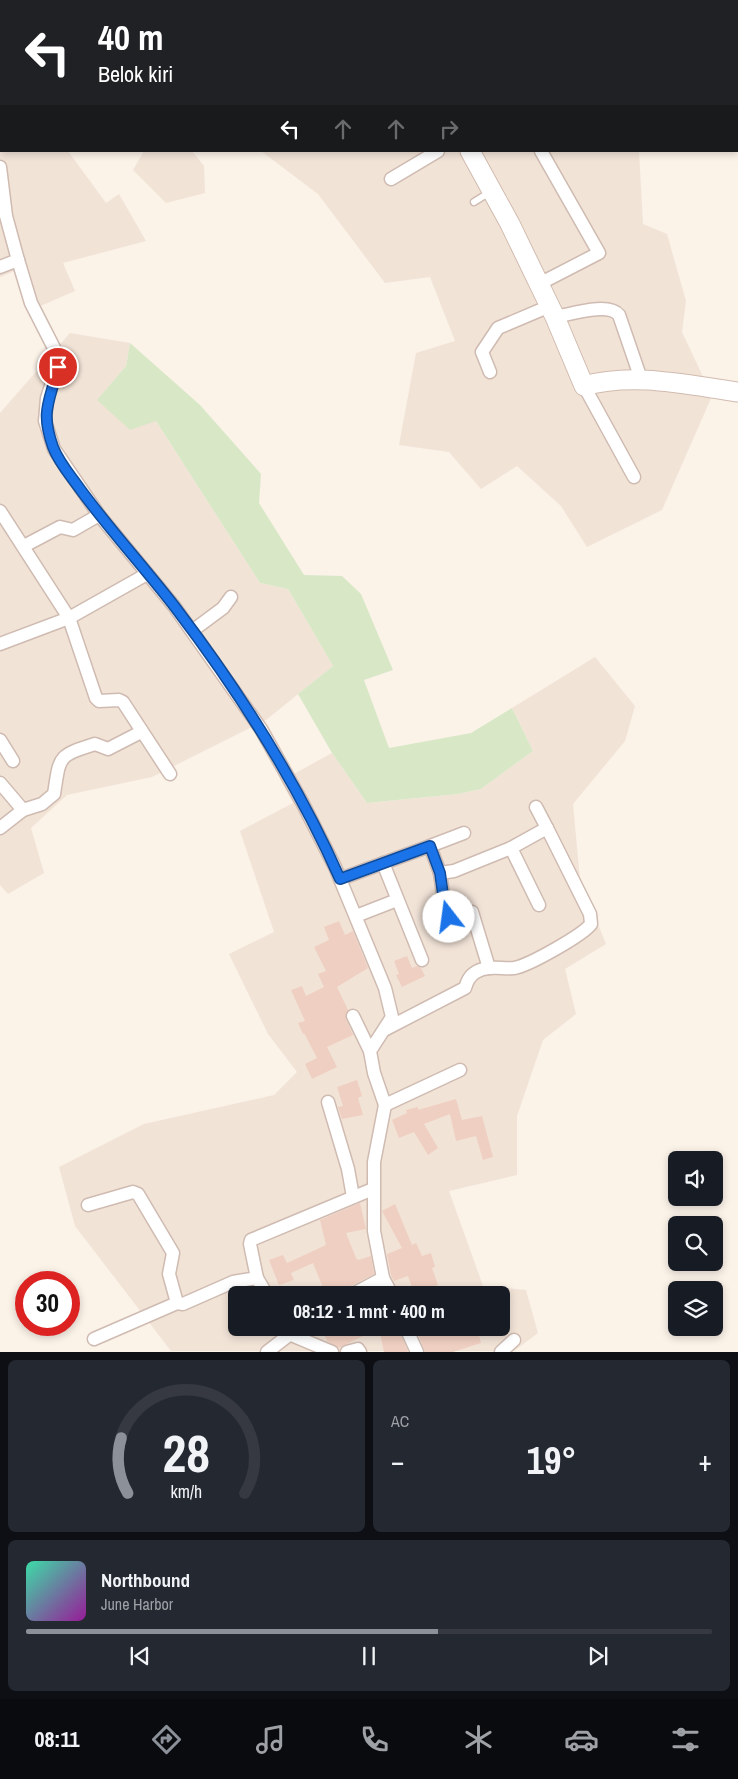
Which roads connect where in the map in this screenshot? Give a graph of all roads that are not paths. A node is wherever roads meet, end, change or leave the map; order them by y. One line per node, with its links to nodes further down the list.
1 (436, 152): 5 (street)
2 (471, 152): 6 (street)
3 (541, 152): 10 (street)
4 (0, 167): 8 (street)
5 (391, 179)
6 (491, 192): 7 (lane); 10 (street)
7 (474, 202)
8 (17, 257): 9 (street); 18 (street)
9 (0, 267)
10 (540, 284): 11 (street)
11 (553, 311): 12 (street); 13 (street); 14 (street)
12 (490, 372)
13 (641, 379): 14 (street); 15 (street)
14 (584, 386): 16 (street)
15 (738, 392)
16 (634, 477)
17 (0, 511): 19 (street)
18 (99, 515): 19 (street); 20 (street)
19 (24, 546): 22 (street)
20 (147, 574): 22 (street); 23 (street)
21 (231, 597): 23 (street)
22 (69, 618): 24 (street); 25 (street)
23 (192, 630): 39 (street)
24 (0, 644)
25 (141, 732): 28 (street); 31 (street)
26 (0, 740): 27 (street)
27 (13, 761)
28 (170, 774)
29 (0, 783): 31 (street)
30 (536, 807): 33 (street)
31 (23, 810): 32 (street)
32 (0, 828)
33 (547, 828): 36 (street); 44 (street)
34 (464, 833): 35 (street)
35 (430, 846): 37 (street); 38 (street)
36 (511, 848): 38 (street); 41 (street)
37 (383, 863): 39 (street); 40 (street)
38 (440, 873): 44 (street)
39 (340, 879): 42 (street)
40 (397, 900): 42 (street); 43 (street)
41 (540, 905)
42 (356, 916): 46 (street)
43 (422, 960)
44 (489, 968): 46 (street)
45 (352, 1016): 47 (street)
46 (386, 1029): 47 (street)
47 (370, 1050): 50 (street)
48 (460, 1070): 50 (street)
49 (328, 1102): 52 (street)
50 (385, 1105): 51 (street)
51 (373, 1189): 52 (street); 55 (street)
52 (353, 1197): 54 (street)
53 (88, 1205): 59 (street)
54 (257, 1278): 56 (street); 59 (street)
55 (383, 1278): 57 (street); 58 (street)
56 (261, 1286)
57 (368, 1286)
58 (387, 1286)
59 (177, 1302): 63 (street)
60 (284, 1336): 65 (street)
61 (302, 1336): 66 (street)
62 (409, 1336): 69 (street)
63 (94, 1339)
64 (514, 1340): 70 (street)
65 (267, 1352)
66 (332, 1352)
67 (347, 1352): 68 (street)
68 (360, 1352)
69 (416, 1352)
70 (501, 1352)

